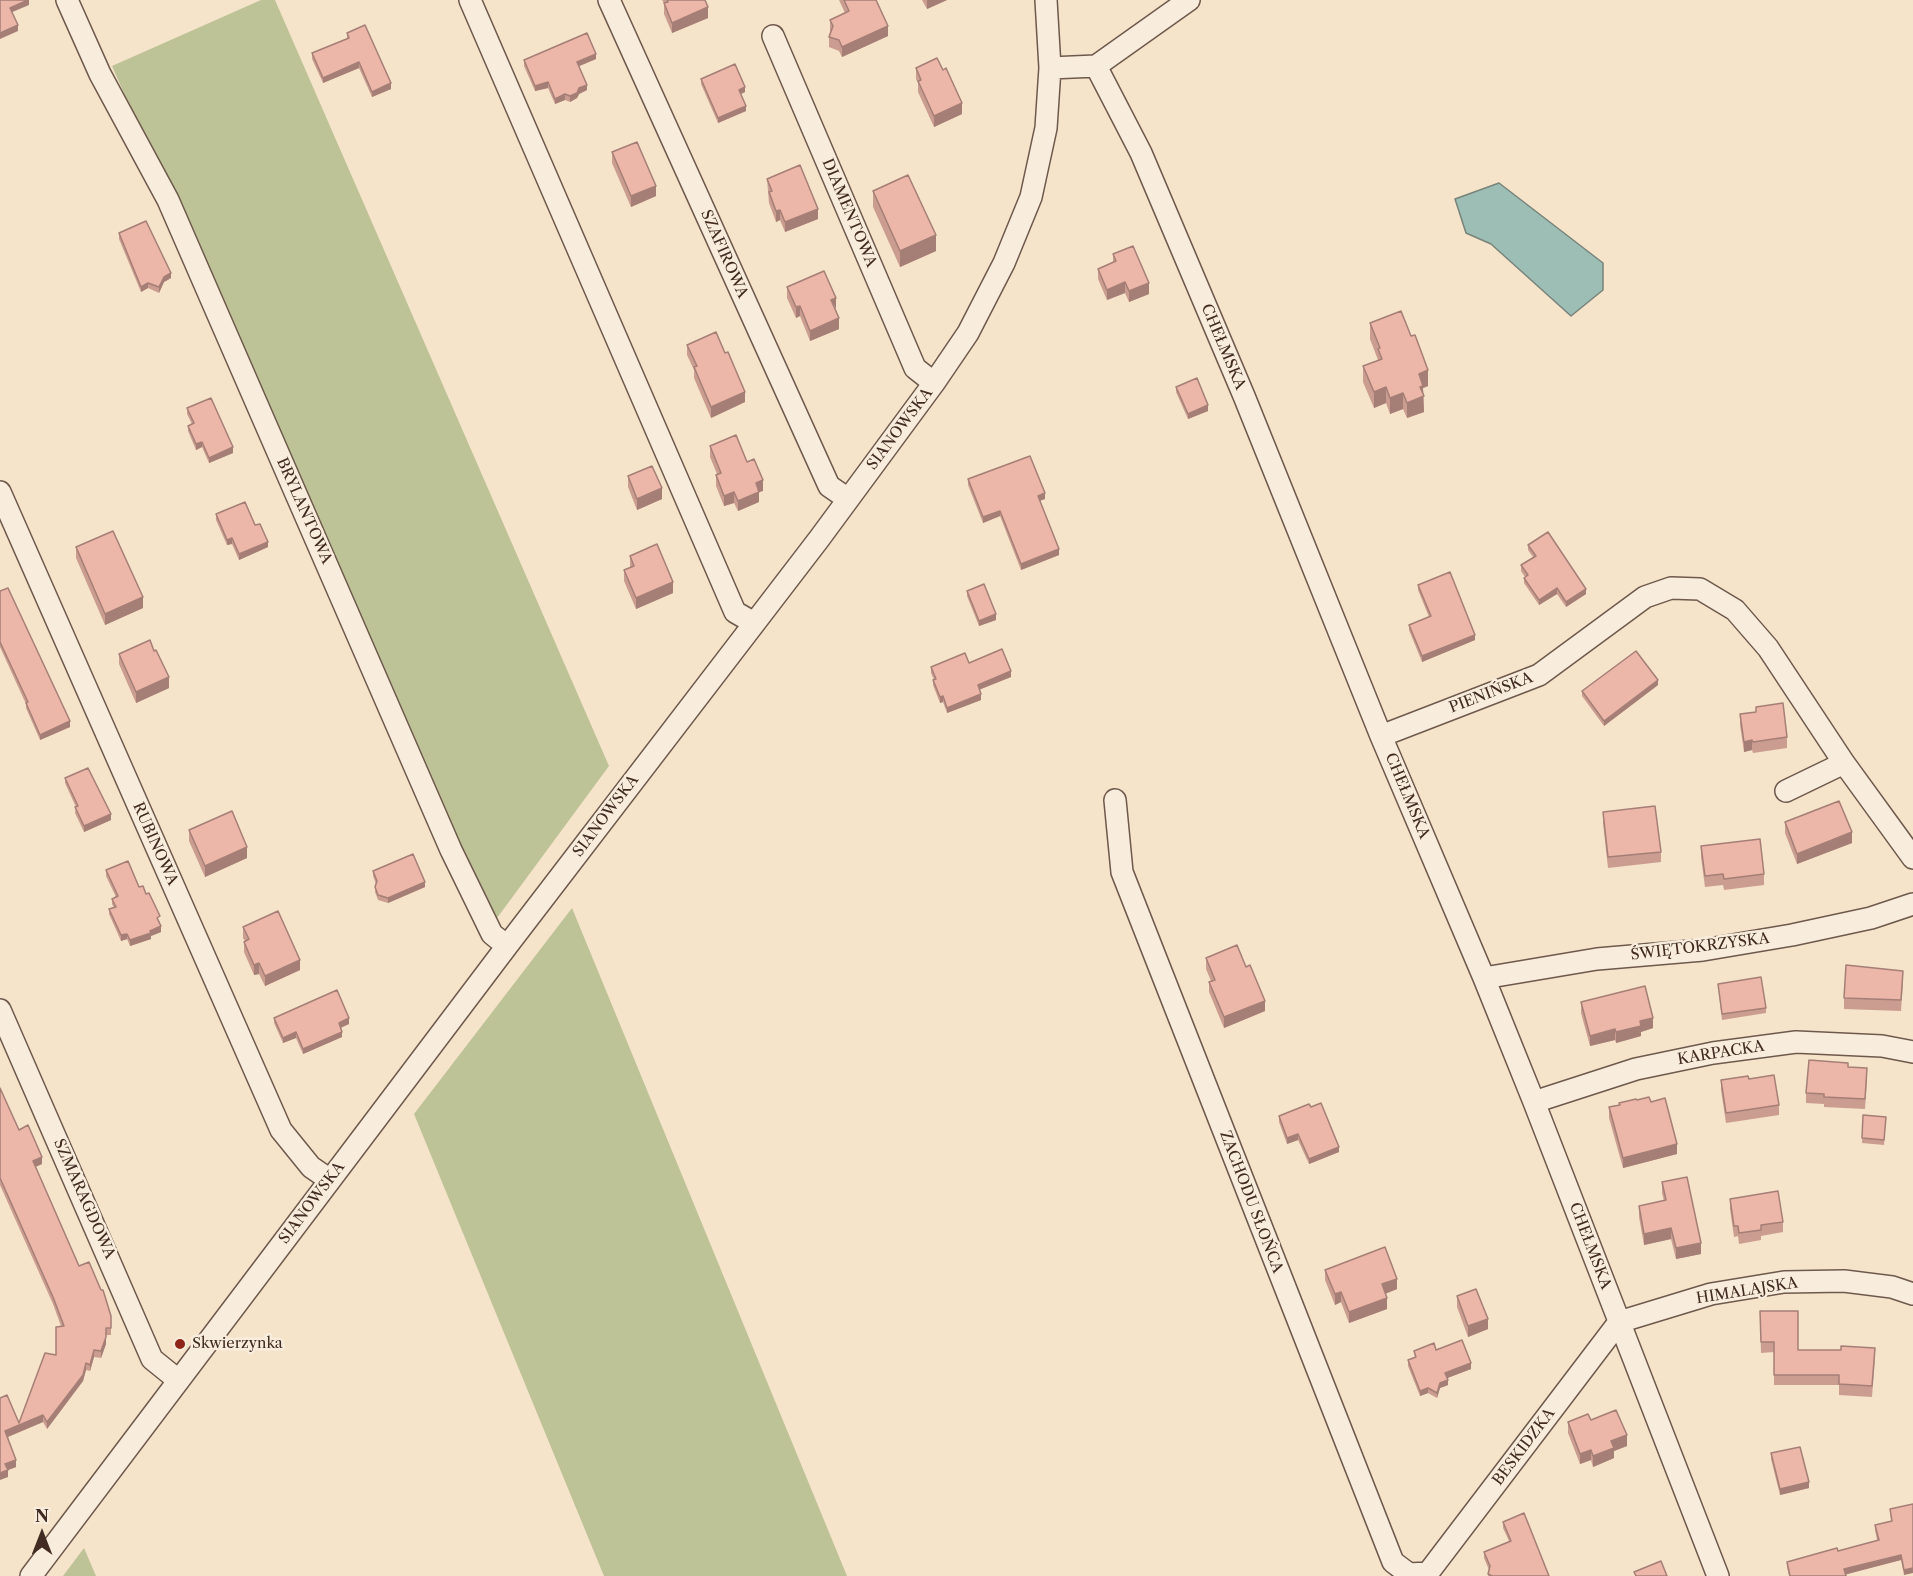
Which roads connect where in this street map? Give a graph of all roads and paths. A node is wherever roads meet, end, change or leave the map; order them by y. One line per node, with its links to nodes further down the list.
1 (67, 0): 19 (street, BRYLANTOWA)
2 (470, 0): 12 (street)
3 (609, 0): 11 (street, SZAFIROWA)
4 (1046, 0): 8 (street, SIANOWSKA)
5 (1189, 0): 7 (street)
6 (773, 36): 9 (street, DIAMENTOWA)
7 (1096, 66): 8 (street); 13 (street, CHEŁMSKA)
8 (1050, 68): 9 (street, SIANOWSKA)
9 (934, 383): 11 (street, SIANOWSKA)
10 (0, 492): 24 (street, RUBINOWA)
11 (848, 499): 12 (street, SIANOWSKA)
12 (754, 623): 19 (street, SIANOWSKA)
13 (1381, 736): 14 (street, PIENIŃSKA); 20 (street, CHEŁMSKA)
14 (1844, 763): 15 (street); 17 (street)
15 (1786, 791)
16 (1115, 800): 28 (street, ZACHODU SŁOŃCA)
17 (1913, 858)
18 (1913, 904): 20 (street, ŚWIĘTOKRZYSKA)
19 (507, 946): 24 (street, SIANOWSKA)
20 (1484, 978): 23 (street, CHEŁMSKA)
21 (0, 1010): 27 (street, SZMARAGDOWA)
22 (1913, 1052): 23 (street, KARPACKA)
23 (1534, 1102): 26 (street, CHEŁMSKA)
24 (330, 1180): 27 (street, SIANOWSKA)
25 (1913, 1294): 26 (street, HIMALAJSKA)
26 (1619, 1322): 28 (street, BESKIDZKA); 30 (street, CHEŁMSKA)
27 (178, 1380): 29 (street, SIANOWSKA)
28 (1428, 1573)
29 (31, 1576)
30 (1718, 1576)

